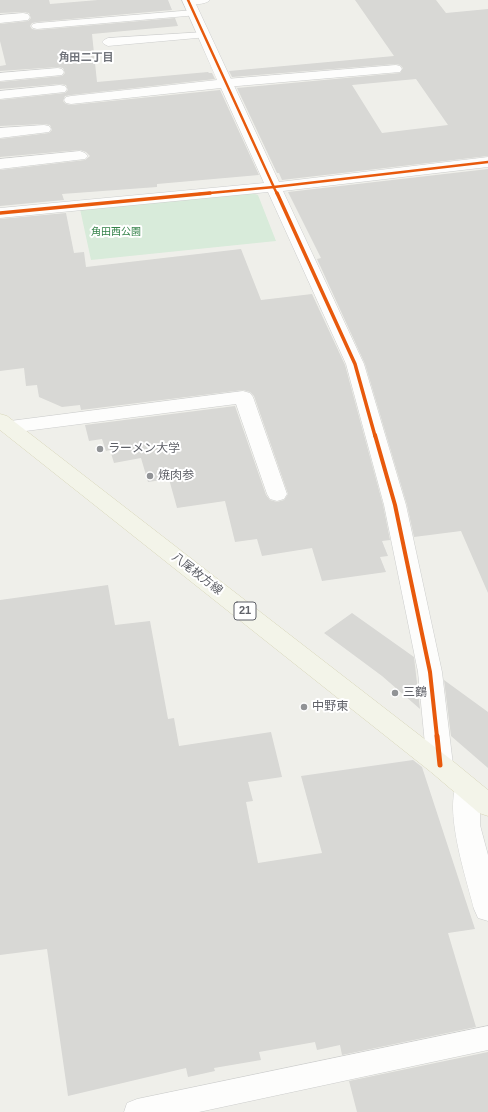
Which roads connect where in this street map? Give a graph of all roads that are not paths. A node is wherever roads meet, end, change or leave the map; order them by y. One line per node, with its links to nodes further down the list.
1 (194, 4): 4 (lane); 5 (street)
2 (23, 18): 3 (street)
3 (0, 19)
4 (37, 26)
5 (204, 35): 6 (lane); 11 (street)
6 (108, 42)
7 (396, 69): 11 (lane)
8 (58, 72): 9 (lane)
9 (39, 73): 10 (lane); 13 (lane)
10 (0, 77)
11 (226, 83): 15 (street); 21 (street)
12 (60, 89): 13 (street)
13 (44, 91): 14 (street)
14 (0, 95)
15 (71, 100)
16 (44, 129): 17 (street)
17 (0, 133)
18 (80, 156): 20 (street)
19 (488, 162): 21 (street)
20 (0, 164)
21 (274, 187): 22 (street); 25 (street)
22 (0, 214)
23 (5, 423): 24 (street); 25 (main road, 八尾枚方線 / 21)
24 (277, 494)
25 (440, 765): 26 (main road, 八尾枚方線 / 21)
26 (467, 788): 27 (main road, 八尾枚方線 / 21); 28 (street)
27 (488, 805)
28 (488, 909)
29 (488, 1038): 30 (lane)
30 (137, 1112)

